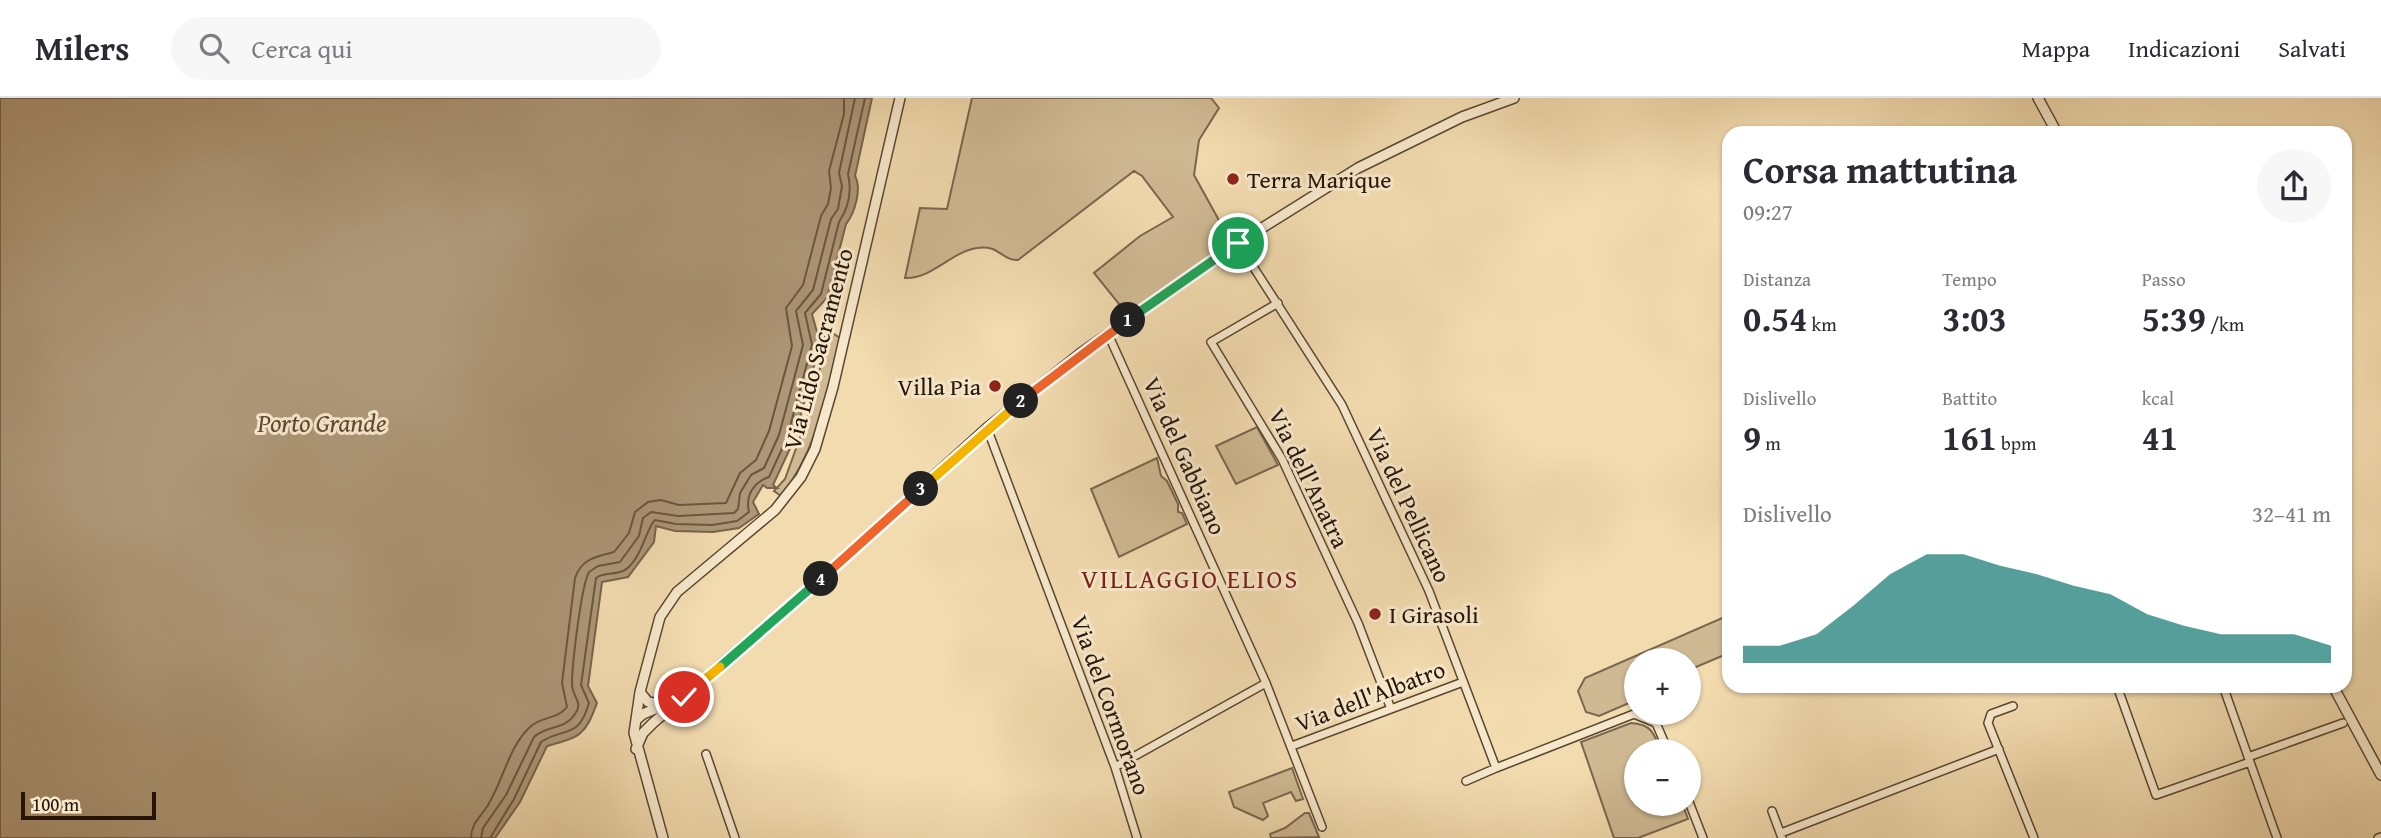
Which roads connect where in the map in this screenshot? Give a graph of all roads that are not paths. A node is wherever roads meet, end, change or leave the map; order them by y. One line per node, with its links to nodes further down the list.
1 (900, 98): 11 (street, Via Lido Sacramento)
2 (1514, 98): 5 (street)
3 (2038, 98): 4 (street)
4 (2053, 126)
5 (1238, 243): 6 (street, Via del Pellicano); 7 (street)
6 (1278, 303): 9 (street, Via del Pellicano); 18 (street, Via dell'Anatra)
7 (1108, 334): 8 (street); 10 (street, Via del Gabbiano)
8 (987, 428): 15 (street); 28 (street, Via del Cormorano)
9 (1463, 682): 18 (street, Via dell'Albatro); 29 (street, Via del Pellicano)
10 (1266, 683): 23 (street, Via del Gabbiano); 28 (street)
11 (640, 692): 16 (street); 19 (street, Via Lido Sacramento)
12 (2120, 693): 27 (street)
13 (2225, 693): 27 (street)
14 (2337, 693): 30 (street)
15 (684, 697): 16 (street); 20 (street)
16 (665, 704): 19 (street)
17 (2013, 706): 25 (street)
18 (1391, 709): 23 (street, Via dell'Albatro)
19 (636, 720): 20 (street); 24 (street, Via Lido Sacramento)
20 (653, 723): 24 (street)
21 (2343, 723): 27 (street)
22 (1663, 739): 29 (street)
23 (1292, 746): 34 (street, Via del Gabbiano)
24 (636, 749): 36 (street, Via Lido Sacramento)
25 (1999, 749): 35 (street); 40 (street)
26 (706, 754): 37 (street)
27 (2249, 759): 41 (street)
28 (1115, 767): 38 (street, Via del Cormorano)
29 (1496, 768): 31 (street)
30 (2381, 775)
31 (1466, 781)
32 (1772, 811): 35 (street)
33 (1694, 816): 39 (street)
34 (1322, 827)
35 (1782, 836)
36 (663, 838)
37 (735, 838)
38 (1137, 838)
39 (1703, 838)
40 (2034, 838)
41 (2277, 838)

